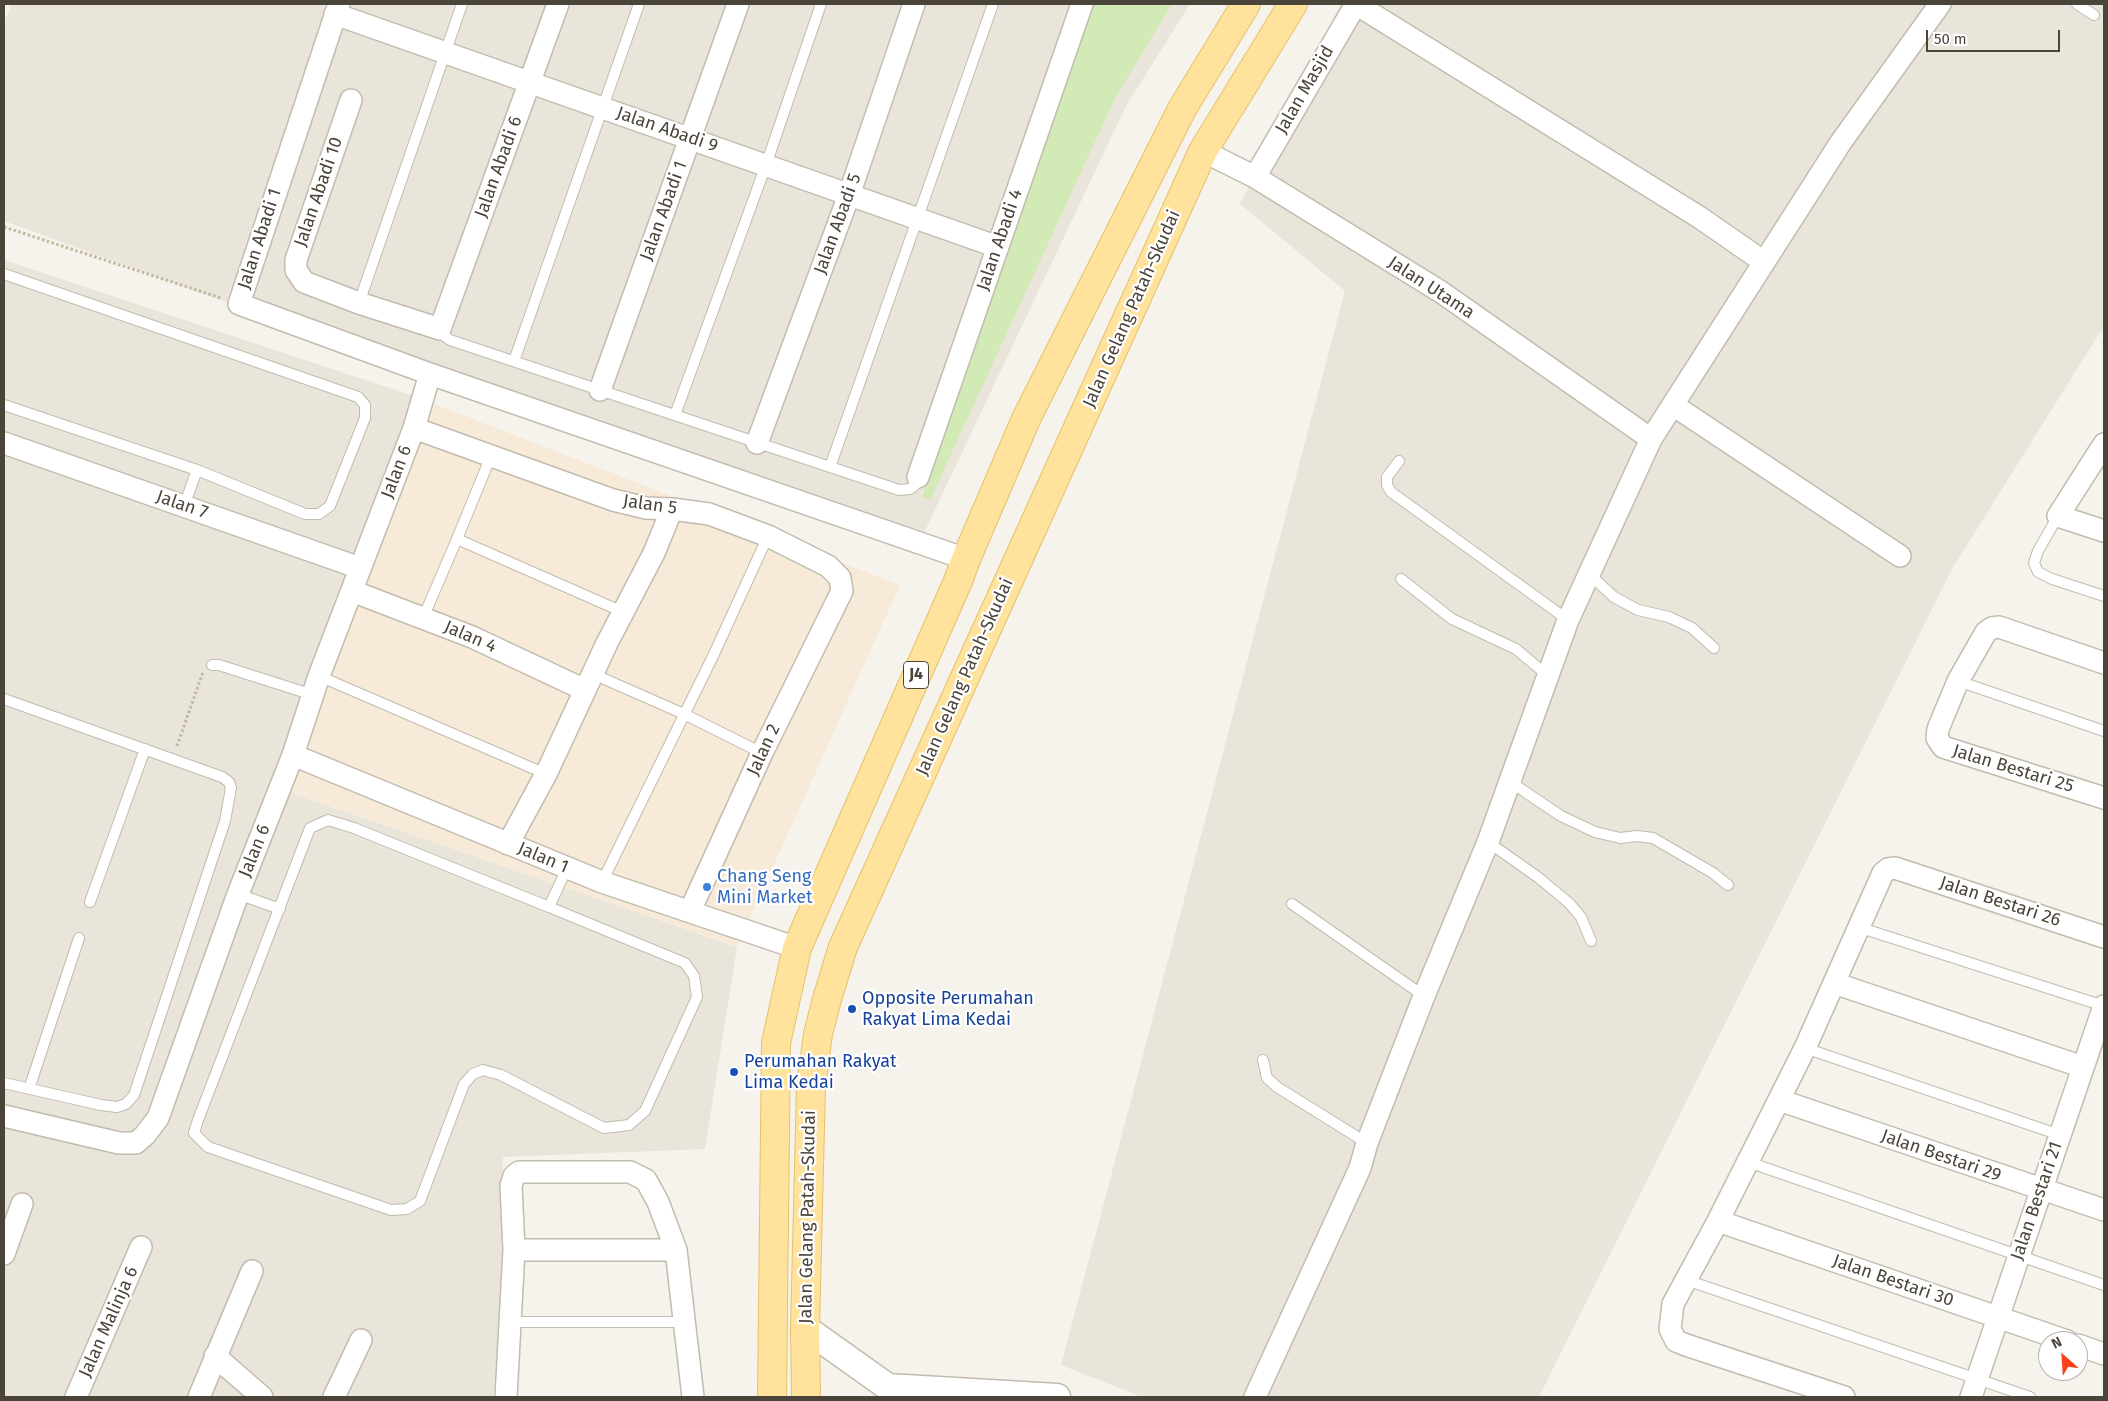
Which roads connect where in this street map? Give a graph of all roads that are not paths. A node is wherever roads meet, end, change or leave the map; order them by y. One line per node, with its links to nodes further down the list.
1 (462, 4): 16 (lane)
2 (558, 4): 17 (street, Jalan Abadi 6)
3 (639, 4): 19 (lane)
4 (738, 4): 20 (street, Jalan Abadi 1)
5 (821, 4): 22 (lane)
6 (914, 4): 24 (street, Jalan Abadi 5)
7 (993, 4): 25 (lane)
8 (1082, 4): 26 (street, Jalan Abadi 4)
9 (1246, 4): 54 (main road, Jalan Gelang Patah-Skudai / J4)
10 (1293, 4): 21 (main road, Jalan Gelang Patah-Skudai)
11 (1356, 4): 23 (street, Jalan Masjid); 27 (street)
12 (1940, 4): 27 (street)
13 (2077, 4): 15 (lane)
14 (337, 9): 16 (street, Jalan Abadi 9); 32 (street, Jalan Abadi 1)
15 (2094, 15)
16 (445, 53): 17 (street, Jalan Abadi 9); 29 (lane)
17 (529, 82): 19 (street, Jalan Abadi 9); 30 (street, Jalan Abadi 6)
18 (351, 100): 29 (street, Jalan Abadi 10)
19 (603, 108): 20 (street, Jalan Abadi 9); 31 (lane)
20 (691, 139): 22 (street, Jalan Abadi 9); 33 (street, Jalan Abadi 1)
21 (1203, 151): 23 (street, Jalan Utama); 124 (main road, Jalan Gelang Patah-Skudai)
22 (766, 166): 24 (street, Jalan Abadi 9); 36 (lane)
23 (1255, 177): 38 (street, Jalan Utama)
24 (849, 194): 25 (street, Jalan Abadi 9); 40 (street, Jalan Abadi 5)
25 (918, 219): 26 (street, Jalan Abadi 9); 44 (lane)
26 (998, 247): 46 (street, Jalan Abadi 4)
27 (1764, 262): 34 (street)
28 (4, 274): 45 (lane)
29 (359, 303): 30 (street)
30 (440, 330): 31 (lane)
31 (514, 361): 33 (lane)
32 (430, 374): 37 (street, Jalan 6); 54 (street)
33 (600, 390): 36 (lane)
34 (1672, 405): 38 (street); 53 (street)
35 (4, 406): 45 (lane)
36 (676, 415): 40 (lane)
37 (414, 428): 42 (street, Jalan 5); 55 (street, Jalan 6)
38 (1651, 439): 56 (street)
39 (4, 443): 47 (street, Jalan 7)
40 (757, 443): 44 (lane)
41 (2101, 455): 49 (street)
42 (491, 456): 48 (street, Jalan 5); 52 (lane)
43 (1399, 461): 63 (lane)
44 (830, 467): 46 (lane)
45 (197, 470): 47 (lane)
46 (918, 477)
47 (184, 506): 55 (street, Jalan 7)
48 (672, 509): 51 (street, Jalan 5); 61 (street)
49 (2058, 516): 50 (street); 60 (lane)
50 (2104, 531)
51 (768, 536): 59 (street, Jalan 5); 72 (lane)
52 (457, 539): 61 (lane); 62 (lane)
53 (1900, 556)
54 (966, 559): 95 (main road, Jalan Gelang Patah-Skudai / J4)
55 (360, 568): 58 (street, Jalan 6)
56 (1589, 574): 63 (street); 64 (lane)
57 (1401, 579): 67 (lane)
58 (352, 591): 62 (street, Jalan 4); 70 (street, Jalan 6)
59 (842, 591): 75 (street, Jalan 2)
60 (2104, 596)
61 (623, 612): 68 (street)
62 (423, 618): 68 (street, Jalan 4)
63 (1568, 620): 67 (street)
64 (1714, 648)
65 (2104, 663): 69 (street, Jalan Bestari 25)
66 (212, 665): 70 (lane)
67 (1547, 675): 78 (street)
68 (589, 682): 72 (lane); 77 (street)
69 (1958, 682): 73 (lane); 79 (street, Jalan Bestari 25)
70 (316, 686): 76 (street, Jalan 6); 77 (lane)
71 (4, 699): 74 (lane)
72 (684, 714): 75 (lane); 83 (lane)
73 (2104, 731)
74 (145, 749): 86 (lane); 103 (lane)
75 (762, 753): 90 (street, Jalan 2)
76 (293, 754): 81 (street, Jalan 1); 85 (street, Jalan 6)
77 (546, 774): 81 (street)
78 (1509, 781): 80 (street); 84 (lane)
79 (2104, 798)
80 (1488, 842): 94 (lane); 97 (street)
81 (508, 844): 82 (street, Jalan 1)
82 (567, 868): 83 (street, Jalan 1); 88 (lane)
83 (602, 882): 90 (street, Jalan 1)
84 (1728, 885)
85 (238, 894): 89 (lane); 105 (street, Jalan 6)
86 (90, 902)
87 (1292, 904): 97 (lane)
88 (549, 908): 89 (lane); 89 (lane)
89 (280, 909)
90 (690, 911): 95 (street, Jalan 1)
91 (1858, 927): 93 (street, Jalan Bestari 26); 96 (street); 98 (lane)
92 (79, 938): 103 (lane)
93 (2104, 938)
94 (1591, 941)
95 (797, 948): 138 (main road, Jalan Gelang Patah-Skudai / J4)
96 (1834, 983): 99 (street); 101 (street)
97 (1424, 996): 107 (street)
98 (2104, 1006): 101 (street, Jalan Bestari 21)
99 (1805, 1048): 104 (street); 106 (lane)
100 (1263, 1060): 107 (lane)
101 (2084, 1067): 106 (street, Jalan Bestari 21)
102 (4, 1083): 103 (lane)
103 (29, 1089)
104 (1779, 1100): 108 (street); 109 (street, Jalan Bestari 29)
105 (4, 1116)
106 (2060, 1134): 109 (street, Jalan Bestari 21)
107 (1367, 1143): 141 (street)
108 (1748, 1162): 112 (street); 117 (lane)
109 (2042, 1190): 111 (street, Jalan Bestari 29); 117 (street, Jalan Bestari 21)
110 (22, 1204): 116 (street)
111 (2104, 1210)
112 (1718, 1221): 119 (street); 121 (street, Jalan Bestari 30)
113 (141, 1247): 132 (street, Jalan Malinja 6)
114 (514, 1250): 115 (street); 115 (street); 122 (street)
115 (676, 1250): 123 (street)
116 (4, 1254)
117 (2019, 1256): 120 (lane); 121 (street, Jalan Bestari 21)
118 (252, 1271): 129 (street)
119 (1686, 1280): 130 (lane); 142 (street)
120 (2104, 1286)
121 (1998, 1317): 125 (street, Jalan Bestari 30); 130 (street, Jalan Bestari 21)
122 (510, 1322): 123 (lane); 136 (street)
123 (685, 1322): 137 (street)
124 (805, 1328): 131 (street); 139 (main road, Jalan Gelang Patah-Skudai)
125 (2038, 1331)
126 (361, 1340): 135 (street)
127 (2088, 1348): 128 (street)
128 (2104, 1354)
129 (215, 1356): 133 (street); 134 (street)
130 (1974, 1388): 143 (lane)
131 (882, 1394): 140 (street)
132 (76, 1397)
133 (199, 1397)
134 (262, 1397)
135 (334, 1397)
136 (506, 1397)
137 (693, 1397)
138 (772, 1397)
139 (806, 1397)
140 (1057, 1397)
141 (1255, 1397)
142 (1844, 1397)
143 (2030, 1397)

